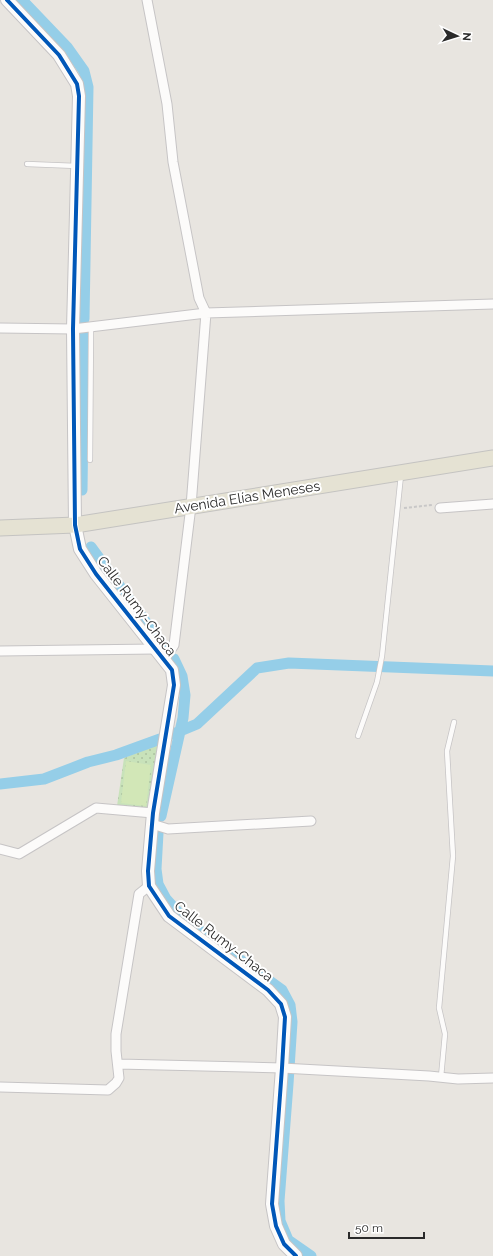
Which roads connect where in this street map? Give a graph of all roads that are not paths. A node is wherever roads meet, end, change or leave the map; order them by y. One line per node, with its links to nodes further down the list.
1 (6, 0): 4 (street, Calle Rumy-Chaca)
2 (147, 0): 6 (street)
3 (27, 164): 4 (lane)
4 (77, 166): 9 (street, Calle Rumy-Chaca)
5 (493, 304): 6 (street)
6 (206, 313): 7 (street); 14 (street)
7 (91, 327): 9 (street); 11 (lane)
8 (0, 328): 9 (street)
9 (73, 329): 16 (street, Calle Rumy-Chaca)
10 (493, 458): 12 (main road, Avenida Elías Meneses)
11 (90, 460)
12 (402, 473): 14 (main road, Avenida Elías Meneses); 22 (lane)
13 (493, 504): 15 (street)
14 (190, 506): 16 (main road, Avenida Elías Meneses); 20 (street)
15 (440, 508)
16 (75, 525): 17 (main road, Avenida Elías Meneses); 18 (street, Calle Rumy-Chaca)
17 (0, 528)
18 (155, 649): 19 (street); 20 (street, Calle Rumy-Chaca)
19 (0, 651)
20 (164, 660): 23 (street, Calle Rumy-Chaca)
21 (454, 722): 29 (lane)
22 (358, 736)
23 (152, 818): 24 (street); 25 (street); 26 (street, Calle Rumy-Chaca)
24 (311, 821)
25 (0, 850)
26 (149, 886): 27 (street); 28 (street, Calle Rumy-Chaca)
27 (118, 1064): 28 (street); 31 (street)
28 (284, 1068): 29 (street); 32 (street, Calle Rumy-Chaca)
29 (441, 1077): 30 (street)
30 (493, 1078)
31 (0, 1087)
32 (296, 1256)

